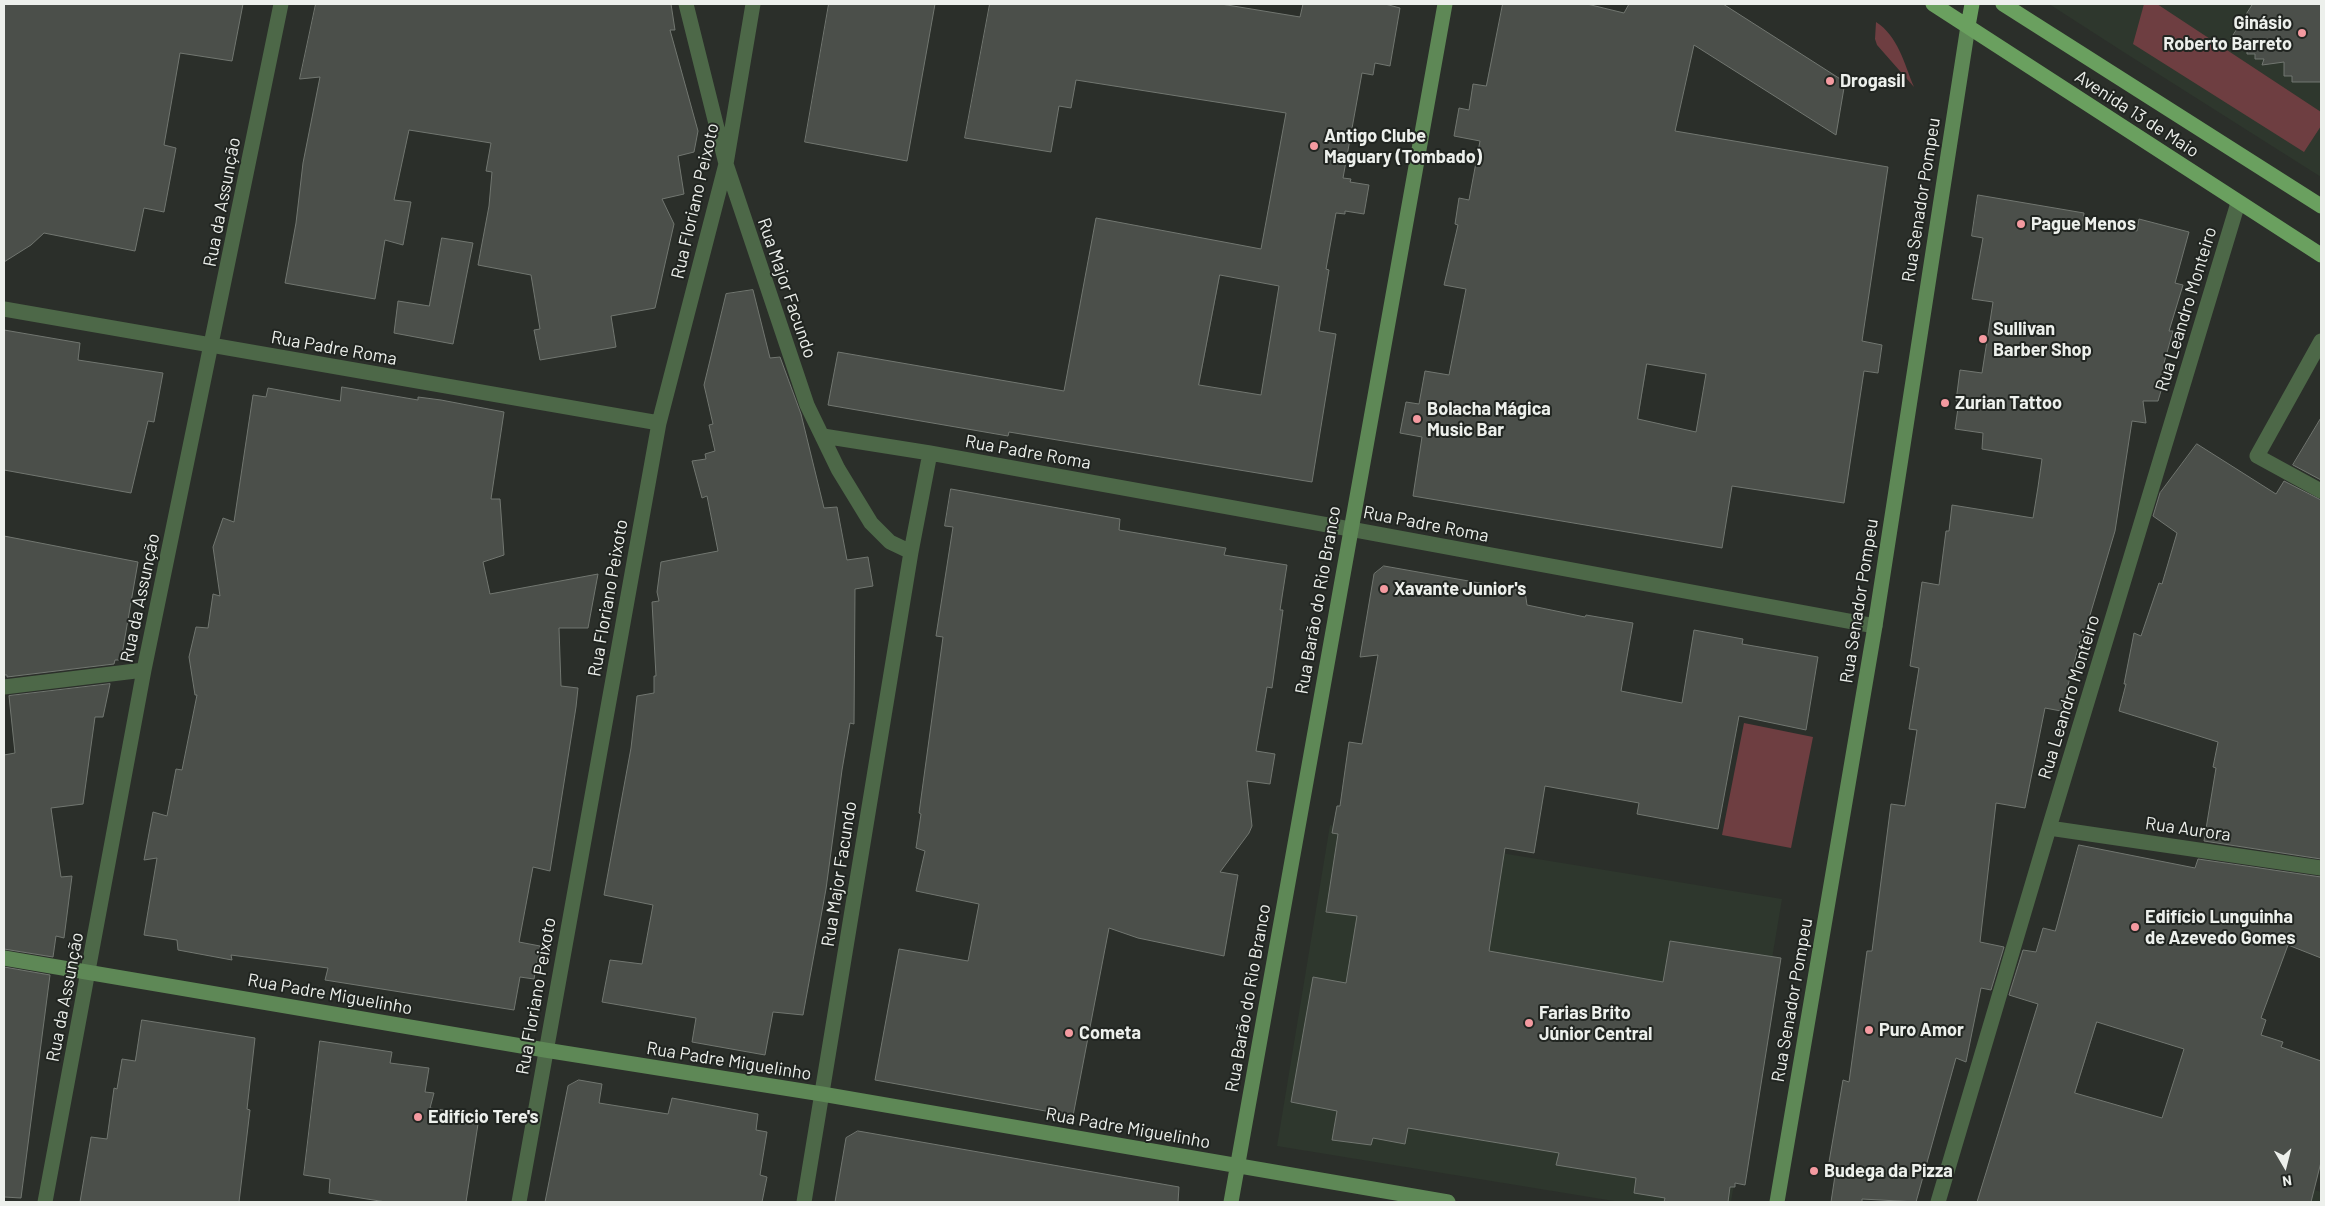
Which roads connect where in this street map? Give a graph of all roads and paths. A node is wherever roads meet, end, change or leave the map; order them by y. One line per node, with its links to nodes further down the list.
1 (281, 4): 15 (street, Rua da Assunção)
2 (686, 4): 9 (street, Rua Major Facundo)
3 (753, 4): 9 (street, Rua Floriano Peixoto)
4 (1445, 4): 20 (street, Rua Barão do Rio Branco)
5 (1933, 4): 8 (main road, Avenida 13 de Maio)
6 (1972, 4): 8 (main road, Rua Senador Pompeu)
7 (2003, 4): 11 (main road, Avenida 13 de Maio)
8 (1968, 26): 10 (main road, Avenida 13 de Maio); 22 (street, Rua Senador Pompeu)
9 (726, 164): 16 (street, Rua Floriano Peixoto); 17 (street, Rua Major Facundo)
10 (2238, 203): 12 (main road, Avenida 13 de Maio); 25 (street, Rua Leandro Monteiro)
11 (2321, 206)
12 (2321, 255)
13 (4, 309): 15 (street, Rua Padre Roma)
14 (2321, 341): 19 (street)
15 (212, 346): 16 (street, Rua Padre Roma); 23 (street, Rua da Assunção)
16 (659, 423): 29 (street, Rua Floriano Peixoto)
17 (823, 436): 18 (street, Rua Padre Roma); 21 (street, Rua Major Facundo)
18 (930, 453): 20 (street, Rua Padre Roma); 21 (street, Rua Major Facundo)
19 (2321, 491)
20 (1350, 529): 22 (street, Rua Padre Roma); 31 (street, Rua Barão do Rio Branco)
21 (911, 552): 30 (street, Rua Major Facundo)
22 (1875, 626): 37 (street, Rua Senador Pompeu)
23 (144, 670): 24 (street); 28 (street, Rua da Assunção)
24 (4, 687)
25 (2049, 828): 26 (street, Rua Aurora); 38 (street, Rua Leandro Monteiro)
26 (2321, 868)
27 (4, 958): 28 (street, Rua Padre Miguelinho)
28 (89, 972): 29 (street, Rua Padre Miguelinho); 32 (street, Rua da Assunção)
29 (545, 1050): 30 (street, Rua Padre Miguelinho); 33 (street, Rua Floriano Peixoto)
30 (822, 1094): 31 (street, Rua Padre Miguelinho); 34 (street, Rua Major Facundo)
31 (1237, 1165): 35 (street, Rua Barão do Rio Branco); 36 (street, Rua Padre Miguelinho)
32 (46, 1202)
33 (519, 1202)
34 (804, 1202)
35 (1231, 1202)
36 (1448, 1202)
37 (1777, 1202)
38 (1938, 1202)

